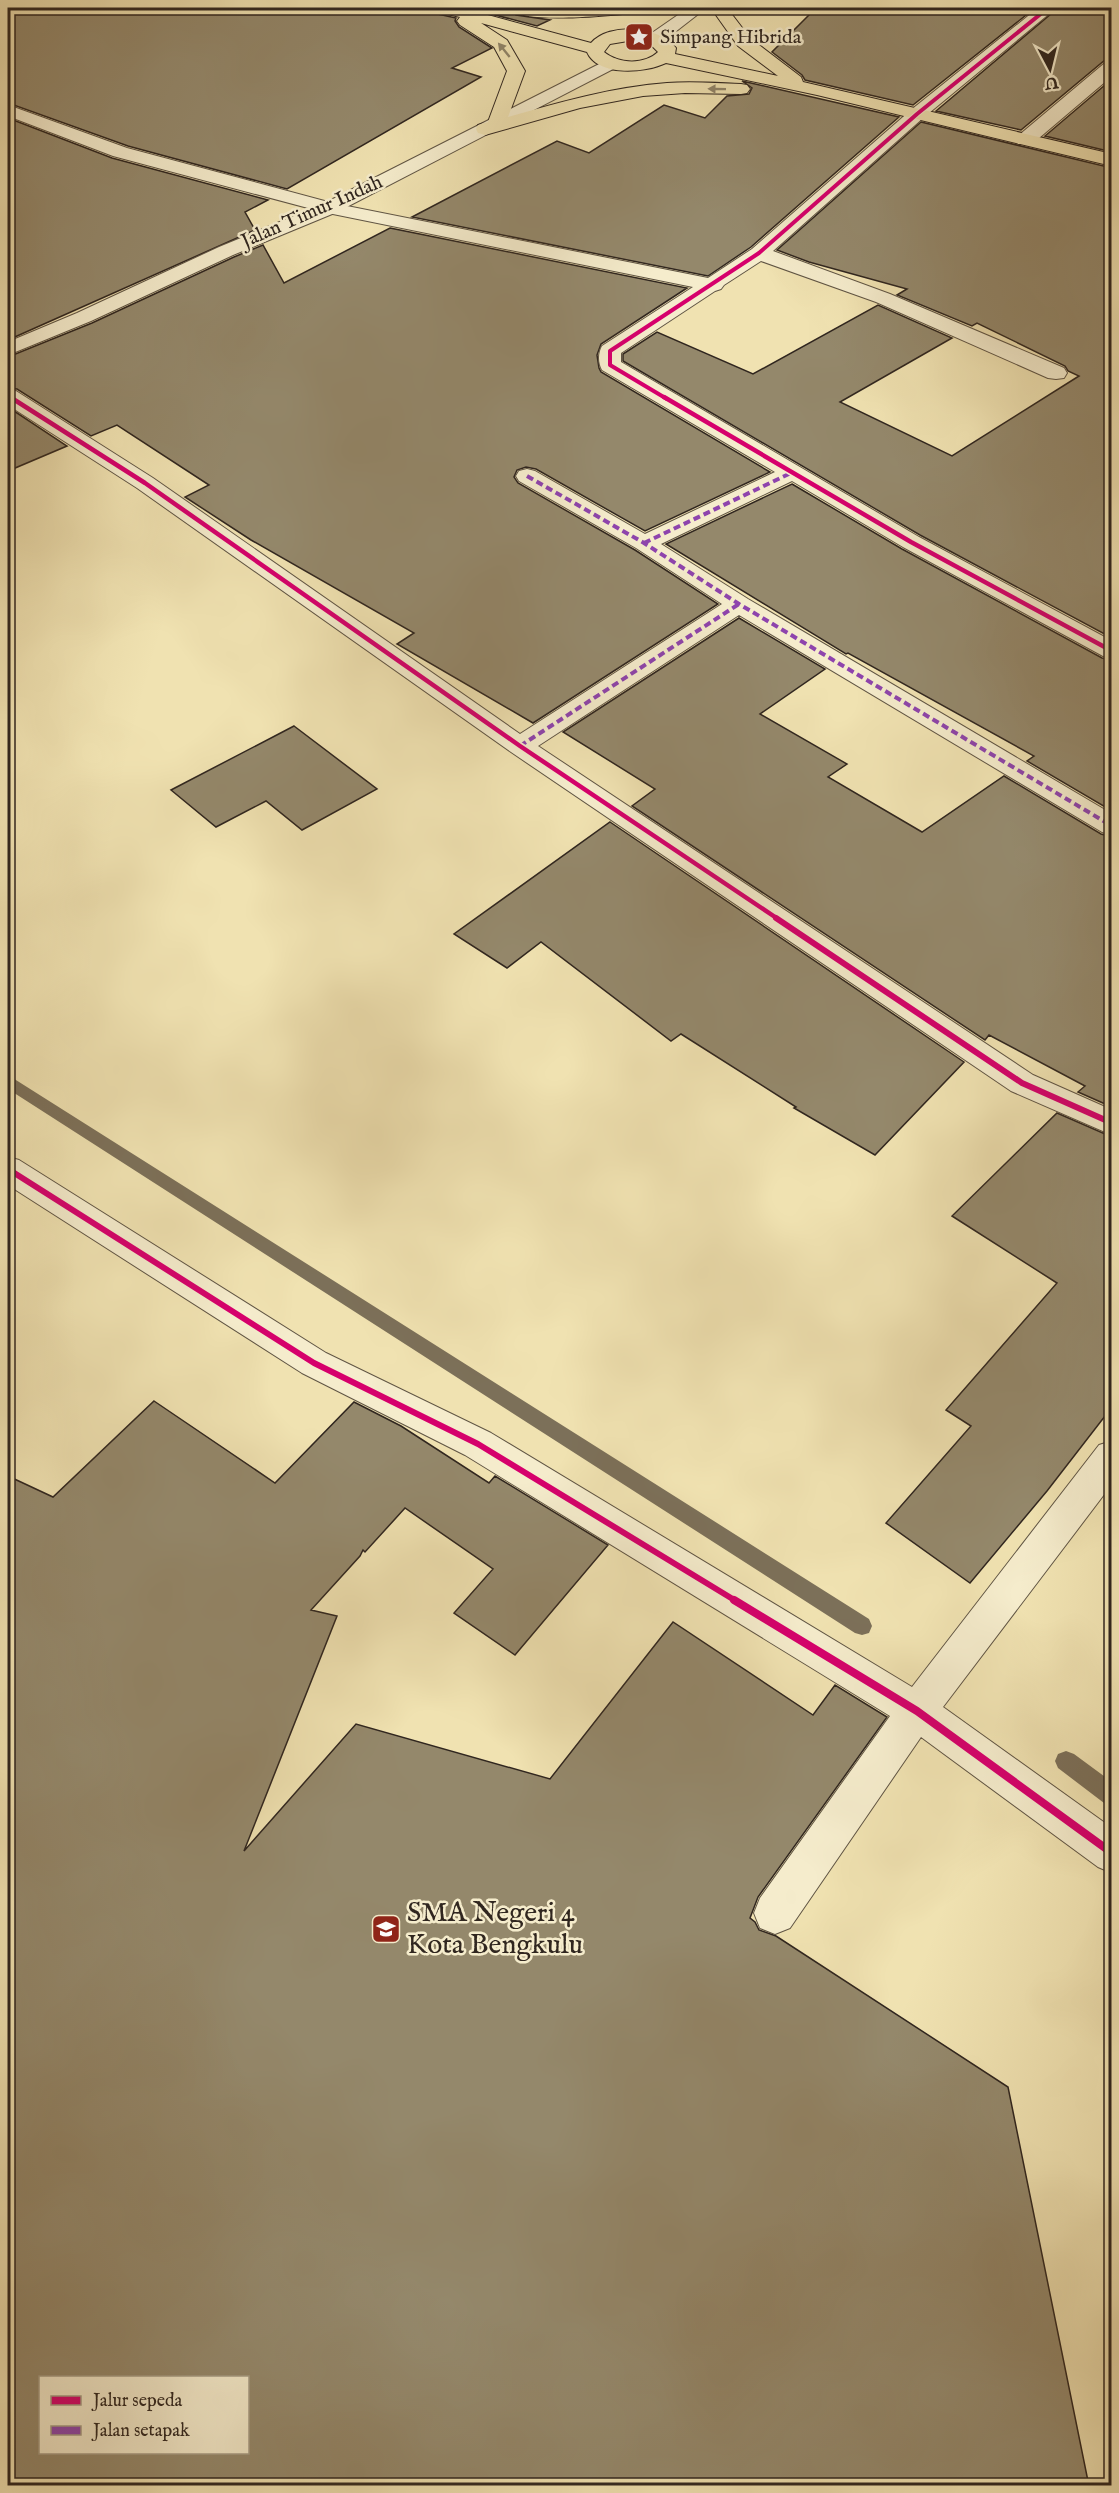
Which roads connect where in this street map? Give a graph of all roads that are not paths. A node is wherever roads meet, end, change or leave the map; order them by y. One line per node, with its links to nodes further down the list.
1 (444, 8): 9 (main road); 16 (main road, one-way to 1)
2 (496, 8): 9 (main road)
3 (518, 8): 4 (main road)
4 (632, 8)
5 (698, 8): 8 (street)
6 (719, 8): 13 (main road)
7 (1048, 8): 15 (street)
8 (655, 39): 9 (main road); 10 (main road)
9 (599, 44): 11 (main road)
10 (663, 57): 11 (main road); 13 (main road)
11 (611, 63): 16 (street, Jalan Timur Indah)
12 (1112, 66): 17 (street)
13 (811, 89): 15 (main road); 16 (main road, one-way to 16)
14 (8, 110): 19 (street)
15 (918, 114): 17 (main road); 20 (street)
16 (491, 126): 19 (street, Jalan Timur Indah)
17 (1025, 140): 18 (main road)
18 (1112, 160)
19 (330, 208): 21 (street); 22 (street, Jalan Timur Indah)
20 (759, 253): 21 (street); 23 (street)
21 (714, 285): 25 (street)
22 (8, 349)
23 (1056, 373)
24 (8, 396): 30 (street)
25 (793, 472): 27 (street); 29 (street)
26 (527, 476): 27 (street)
27 (644, 543): 28 (street)
28 (739, 604): 30 (street); 31 (street)
29 (1112, 651)
30 (520, 746): 32 (street)
31 (1112, 826)
32 (1112, 1123)
33 (8, 1169): 35 (street)
34 (1112, 1456): 35 (street)
35 (917, 1711): 36 (street); 37 (street)
36 (1112, 1853)
37 (775, 1913)

